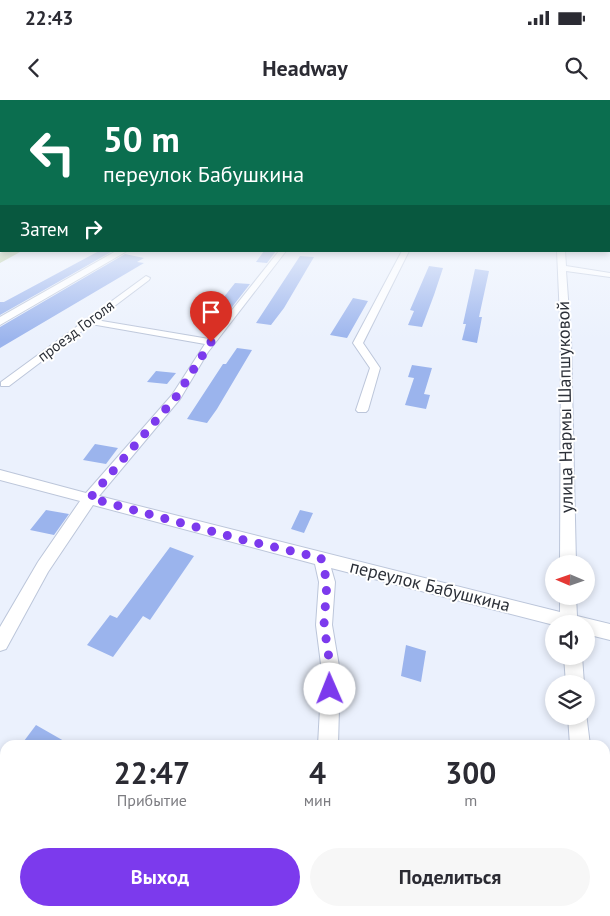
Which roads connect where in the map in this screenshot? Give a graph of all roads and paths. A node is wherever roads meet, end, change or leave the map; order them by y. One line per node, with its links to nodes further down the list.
1 (101, 264): 9 (street)
2 (274, 264): 10 (street)
3 (399, 264): 12 (street)
4 (562, 264): 5 (street, улица Нармы Шапшуковой)
5 (562, 268): 6 (street); 15 (street, улица Нармы Шапшуковой)
6 (610, 275)
7 (146, 278): 8 (street, проезд Гоголя)
8 (89, 321): 10 (street); 11 (street, проезд Гоголя)
9 (0, 322)
10 (211, 342): 14 (street)
11 (5, 384)
12 (362, 410)
13 (0, 475): 14 (street, переулок Бабушкина)
14 (90, 498): 16 (street, переулок Бабушкина); 20 (street)
15 (568, 555)
16 (321, 558): 17 (street, переулок Бабушкина); 22 (street)
17 (545, 616)
18 (595, 628): 19 (street)
19 (610, 632)
20 (0, 643)
21 (579, 725): 23 (street)
22 (328, 740)
23 (580, 740)

